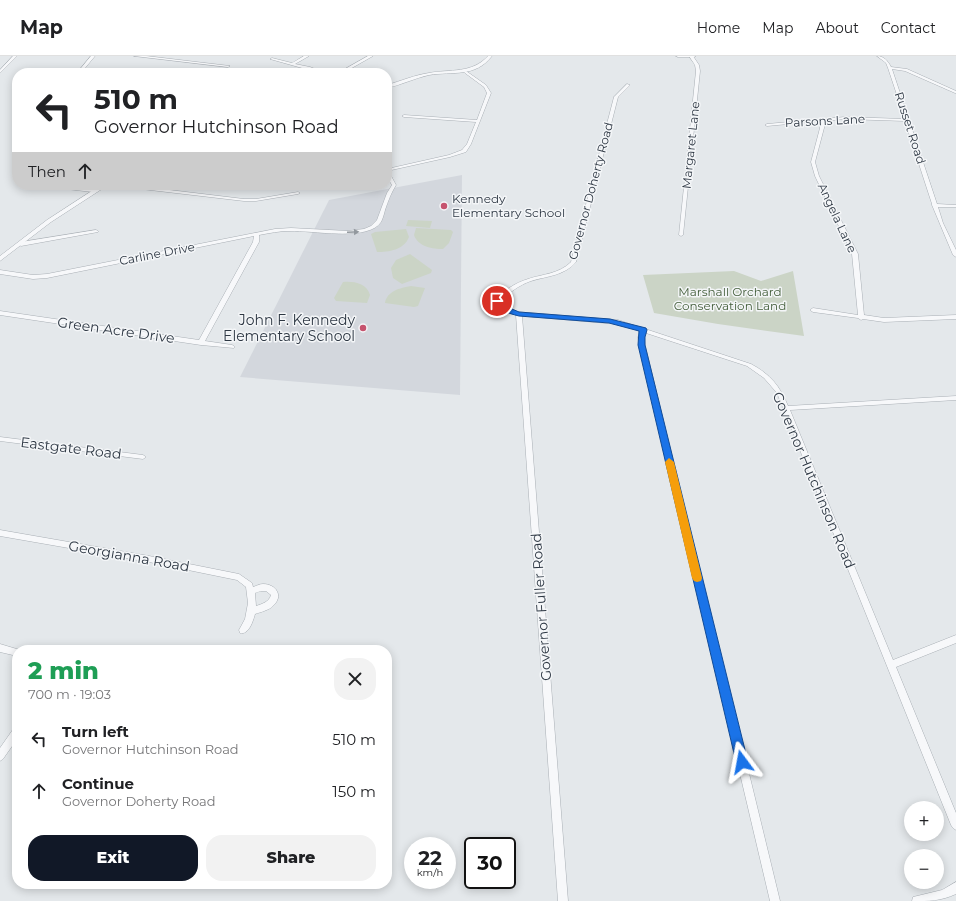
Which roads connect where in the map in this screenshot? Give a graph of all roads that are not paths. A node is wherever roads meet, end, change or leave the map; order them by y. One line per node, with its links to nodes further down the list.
1 (15, 56): 17 (street)
2 (93, 56): 13 (street)
3 (136, 56): 12 (street)
4 (307, 56): 11 (street)
5 (371, 56): 15 (street)
6 (490, 56): 18 (street)
7 (678, 56): 8 (street)
8 (692, 56): 37 (street, Margaret Lane)
9 (879, 56): 16 (street, Russet Road)
10 (272, 59): 11 (street)
11 (292, 64): 14 (street)
12 (228, 66)
13 (83, 68)
14 (306, 68)
15 (349, 68)
16 (890, 68): 21 (street); 24 (street, Russet Road)
17 (0, 72)
18 (466, 72): 19 (street); 25 (street)
19 (392, 85)
20 (628, 85): 44 (street, Governor Doherty Road)
21 (956, 92)
22 (404, 116): 25 (street)
23 (822, 120): 24 (street, Parsons Lane); 26 (street, Parsons Lane); 46 (street, Angela Lane)
24 (907, 120): 33 (street, Russet Road)
25 (478, 121): 27 (street)
26 (767, 125)
27 (392, 170)
28 (84, 190): 31 (street)
29 (159, 190): 32 (street)
30 (391, 190): 36 (street, Carline Drive, one-way to 30)
31 (93, 191): 38 (street)
32 (298, 193)
33 (934, 205): 34 (street); 39 (street, Russet Road)
34 (956, 206)
35 (96, 231): 38 (street)
36 (257, 234): 41 (street, Carline Drive); 48 (street)
37 (681, 235)
38 (21, 244): 40 (street)
39 (955, 253)
40 (0, 259)
41 (0, 272)
42 (813, 310): 46 (street)
43 (0, 313): 48 (street, Green Acre Drive)
44 (519, 314): 47 (street, Governor Hutchinson Road); 66 (street, Governor Fuller Road)
45 (956, 317): 46 (street)
46 (861, 318)
47 (644, 330): 51 (street, Governor Hutchinson Road); 67 (street)
48 (201, 342): 49 (street, Green Acre Drive)
49 (232, 347)
50 (956, 398): 51 (street)
51 (786, 408): 61 (street, Governor Hutchinson Road)
52 (0, 439): 53 (street, Eastgate Road)
53 (143, 457)
54 (0, 534): 55 (street, Georgianna Road)
55 (251, 591): 56 (street); 56 (street)
56 (252, 611): 57 (street)
57 (243, 630)
58 (956, 640): 61 (street)
59 (0, 648): 60 (street)
60 (12, 651)
61 (891, 665): 64 (street, Governor Hutchinson Road)
62 (12, 738): 63 (street)
63 (0, 756)
64 (956, 824)
65 (956, 887): 68 (street)
66 (563, 901)
67 (775, 901)
68 (917, 901)

